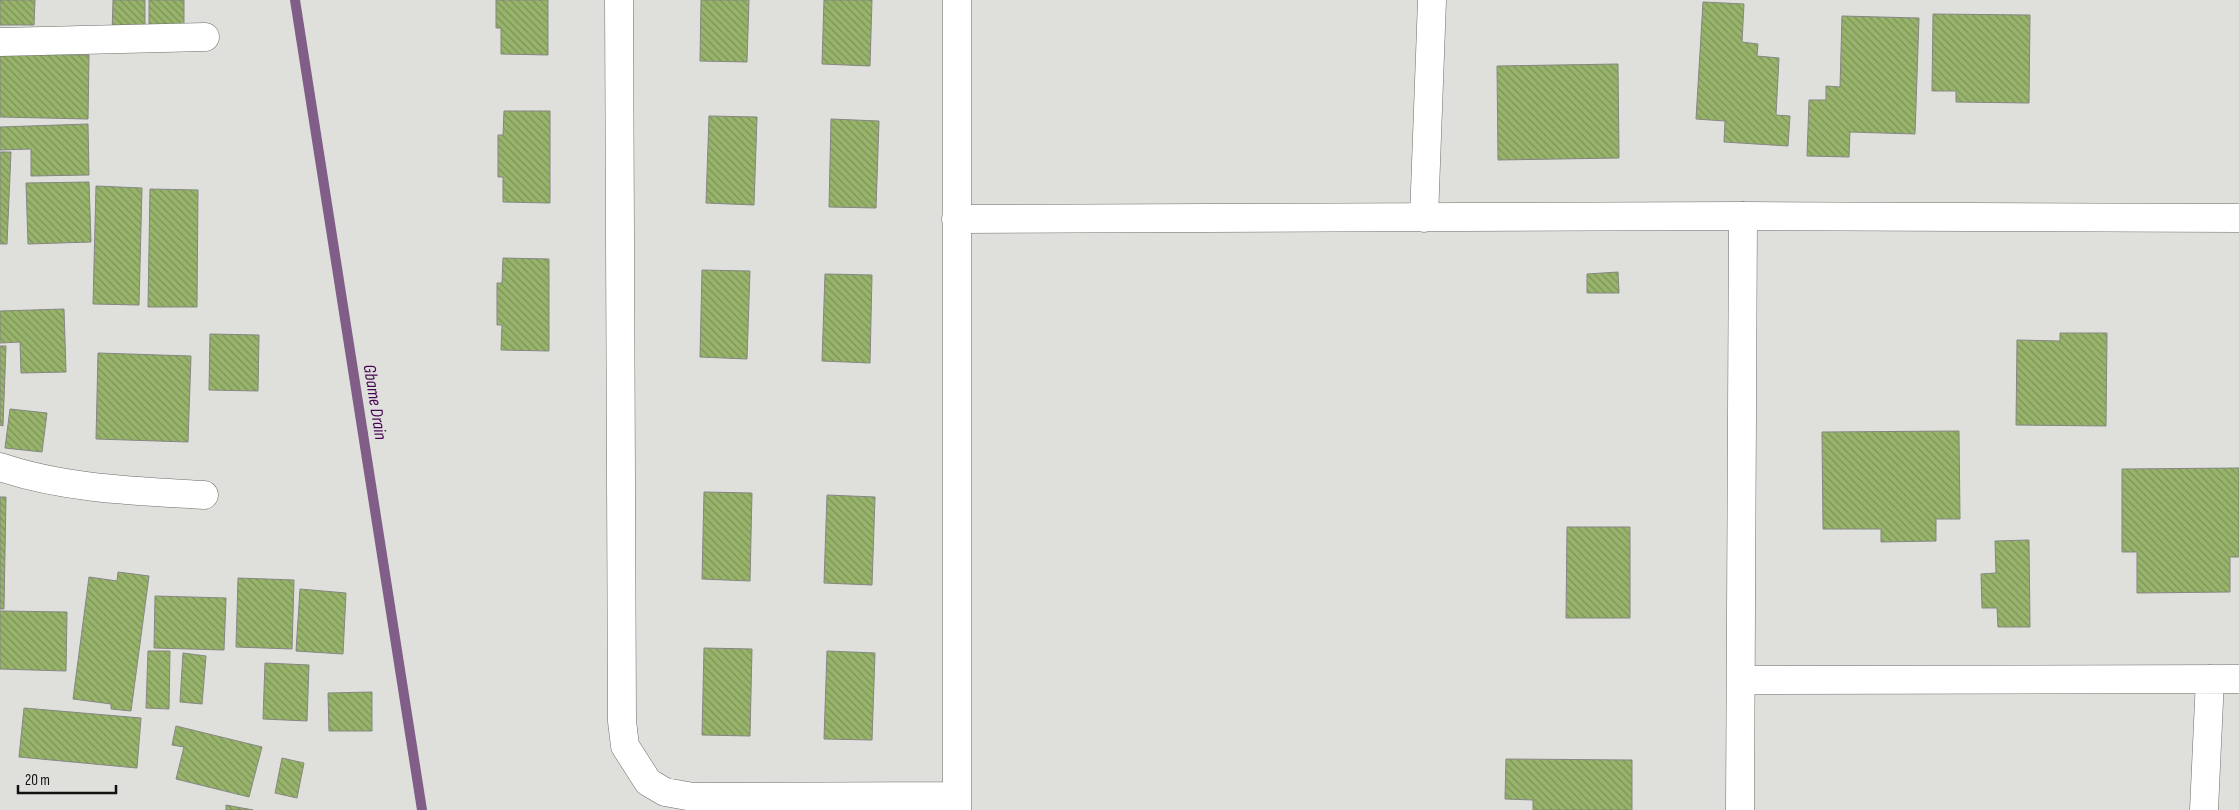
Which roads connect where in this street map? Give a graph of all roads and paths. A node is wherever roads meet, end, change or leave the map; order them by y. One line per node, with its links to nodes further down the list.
1 (619, 0): 15 (street)
2 (957, 0): 9 (street)
3 (1432, 0): 7 (street)
4 (206, 37): 5 (street)
5 (0, 42)
6 (1743, 216): 7 (street); 8 (street); 14 (street)
7 (1424, 218): 9 (street)
8 (2239, 218)
9 (956, 219): 15 (street)
10 (0, 467): 11 (street)
11 (204, 495)
12 (2239, 678): 13 (street)
13 (2210, 679): 14 (street); 17 (street)
14 (1741, 680): 16 (street)
15 (957, 803)
16 (1740, 810)
17 (2204, 810)

